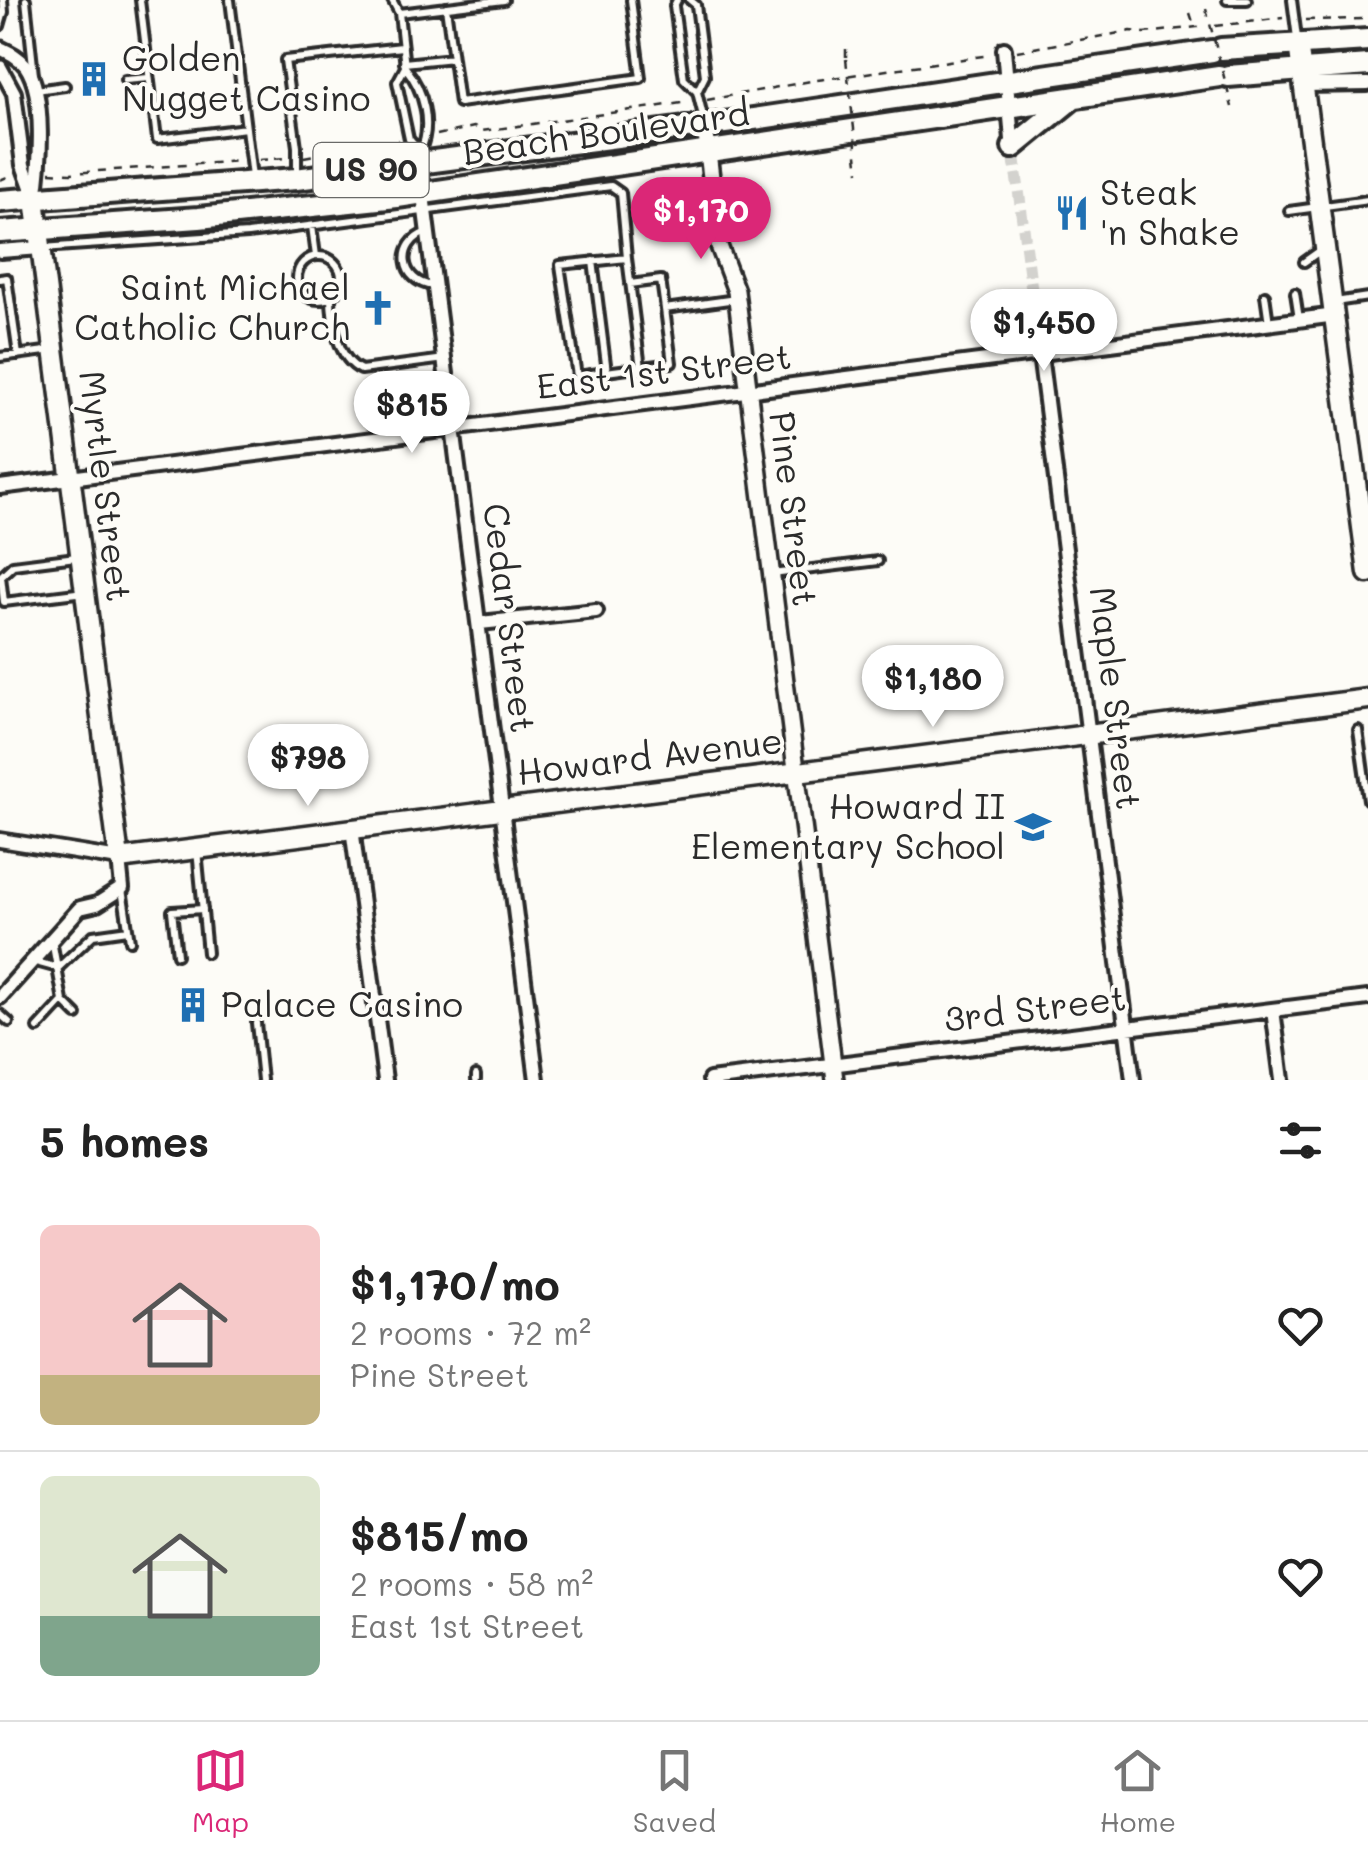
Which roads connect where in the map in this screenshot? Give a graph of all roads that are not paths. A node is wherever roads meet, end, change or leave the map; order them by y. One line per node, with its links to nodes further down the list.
1 (3, 0): 15 (lane)
2 (26, 0): 31 (lane)
3 (140, 0): 26 (lane)
4 (230, 0): 36 (lane)
5 (392, 0): 14 (lane)
6 (504, 0): 13 (lane)
7 (631, 0): 21 (lane)
8 (678, 0): 32 (lane)
9 (690, 0): 32 (lane)
10 (1228, 0): 11 (lane)
11 (1247, 0)
12 (1292, 0): 17 (lane)
13 (446, 8): 14 (lane); 21 (lane)
14 (399, 14): 18 (lane)
15 (0, 26)
16 (1368, 40): 17 (main road, Beach Boulevard / US 90)
17 (1298, 43): 25 (main road); 28 (main road, Beach Boulevard / US 90)
18 (402, 47): 22 (lane); 40 (lane)
19 (0, 48): 31 (street)
20 (1006, 51): 28 (street)
21 (453, 58): 22 (lane)
22 (404, 65): 39 (lane); 39 (lane)
23 (1368, 65): 25 (main road, Beach Boulevard / US 90)
24 (0, 67): 42 (street, Myrtle Street)
25 (1302, 76): 29 (street); 33 (main road, Beach Boulevard / US 90); 46 (main road)
26 (149, 78): 27 (lane); 36 (lane)
27 (125, 80)
28 (1006, 80): 34 (street); 35 (main road, Beach Boulevard / US 90)
29 (1368, 84)
30 (64, 86): 31 (lane)
31 (34, 88): 42 (street)
32 (698, 92): 35 (lane)
33 (1076, 96): 34 (main road, Beach Boulevard / US 90); 38 (main road)
34 (1008, 106): 37 (main road, Beach Boulevard / US 90); 38 (street)
35 (705, 126): 37 (street, Pine Street); 39 (main road, Beach Boulevard / US 90)
36 (246, 128): 41 (lane)
37 (708, 150): 45 (main road, Beach Boulevard / US 90); 65 (street, Pine Street)
38 (1013, 151)
39 (420, 158): 40 (main road, Beach Boulevard / US 90); 45 (street, Cedar Street)
40 (296, 179): 41 (main road, Beach Boulevard / US 90)
41 (253, 183): 42 (main road, Beach Boulevard / US 90)
42 (35, 199): 44 (main road, Beach Boulevard / US 90); 51 (main road, Myrtle Street)
43 (1368, 200): 46 (lane)
44 (0, 201)
45 (424, 202): 48 (lane); 50 (street, Cedar Street); 51 (main road, Beach Boulevard / US 90); 55 (lane)
46 (1320, 206): 47 (lane); 52 (main road)
47 (1289, 211)
48 (312, 226): 51 (lane); 54 (lane)
49 (0, 232): 51 (main road, Beach Boulevard / US 90)
50 (428, 232): 60 (street, Cedar Street); 60 (lane)
51 (40, 238): 53 (street); 71 (main road, Myrtle Street)
52 (1326, 247): 57 (lane); 67 (main road)
53 (0, 252)
54 (316, 256): 63 (lane); 63 (lane)
55 (627, 258): 56 (lane); 59 (lane)
56 (593, 261): 77 (lane); 77 (lane)
57 (1304, 262)
58 (0, 279): 73 (lane)
59 (630, 284): 66 (lane); 76 (lane)
60 (436, 286): 75 (street, Cedar Street)
61 (1295, 292): 68 (lane)
62 (1266, 295): 70 (lane)
63 (331, 296): 75 (lane)
64 (1368, 298): 67 (lane)
65 (736, 299): 66 (lane); 78 (street, Pine Street)
66 (665, 308): 76 (lane)
67 (1335, 309): 68 (street, East 1st Street); 84 (main road)
68 (1300, 320): 70 (street, East 1st Street)
69 (1036, 323): 72 (street, Maple Street)
70 (1269, 324): 72 (street, East 1st Street)
71 (54, 350): 73 (lane); 80 (main road, Myrtle Street)
72 (1040, 354): 78 (street, East 1st Street); 91 (street, Maple Street)
73 (18, 355): 74 (lane)
74 (0, 357)
75 (446, 359): 79 (street, Cedar Street)
76 (641, 368): 77 (lane)
77 (607, 372)
78 (748, 391): 79 (street, East 1st Street); 85 (street, Pine Street)
79 (455, 429): 80 (street, East 1st Street); 88 (street, Cedar Street)
80 (72, 478): 81 (street, East 1st Street); 82 (main road, Myrtle Street)
81 (0, 487)
82 (81, 556): 86 (main road, Myrtle Street); 86 (lane)
83 (878, 561): 85 (lane)
84 (1368, 573)
85 (770, 574): 93 (street, Pine Street)
86 (86, 592): 99 (main road, Myrtle Street)
87 (596, 611): 88 (street)
88 (480, 623): 95 (street, Cedar Street)
89 (1368, 699): 91 (main road, Howard Avenue)
90 (1358, 730): 92 (lane)
91 (1090, 734): 93 (main road, Howard Avenue); 118 (street, Maple Street)
92 (1365, 761): 94 (lane)
93 (796, 772): 95 (main road, Howard Avenue); 119 (street, Pine Street)
94 (1368, 800)
95 (504, 809): 96 (main road, Howard Avenue); 122 (street, Cedar Street)
96 (352, 828): 98 (main road, Howard Avenue); 121 (street)
97 (0, 842): 99 (street, Howard Avenue)
98 (197, 848): 99 (main road, Howard Avenue); 101 (lane)
99 (118, 859): 100 (street)
100 (122, 888): 102 (lane); 103 (street)
101 (203, 909): 105 (lane); 106 (lane)
102 (128, 930): 104 (lane); 108 (lane)
103 (52, 938): 107 (street); 108 (lane)
104 (130, 941)
105 (207, 952)
106 (177, 955)
107 (32, 961): 108 (lane); 109 (street)
108 (58, 968): 111 (lane)
109 (0, 998)
110 (1368, 998): 112 (street, 3rd Street)
111 (63, 1001): 114 (lane); 117 (lane)
112 (1273, 1010): 118 (street, 3rd Street); 125 (street)
113 (0, 1014): 115 (lane)
114 (77, 1016)
115 (10, 1022)
116 (256, 1024): 120 (lane)
117 (38, 1028)
118 (1127, 1028): 119 (street, 3rd Street); 124 (street, Maple Street)
119 (834, 1072): 123 (street, 3rd Street)
120 (262, 1080)
121 (385, 1080)
122 (537, 1080)
123 (710, 1080)
124 (1134, 1080)
125 (1282, 1080)

